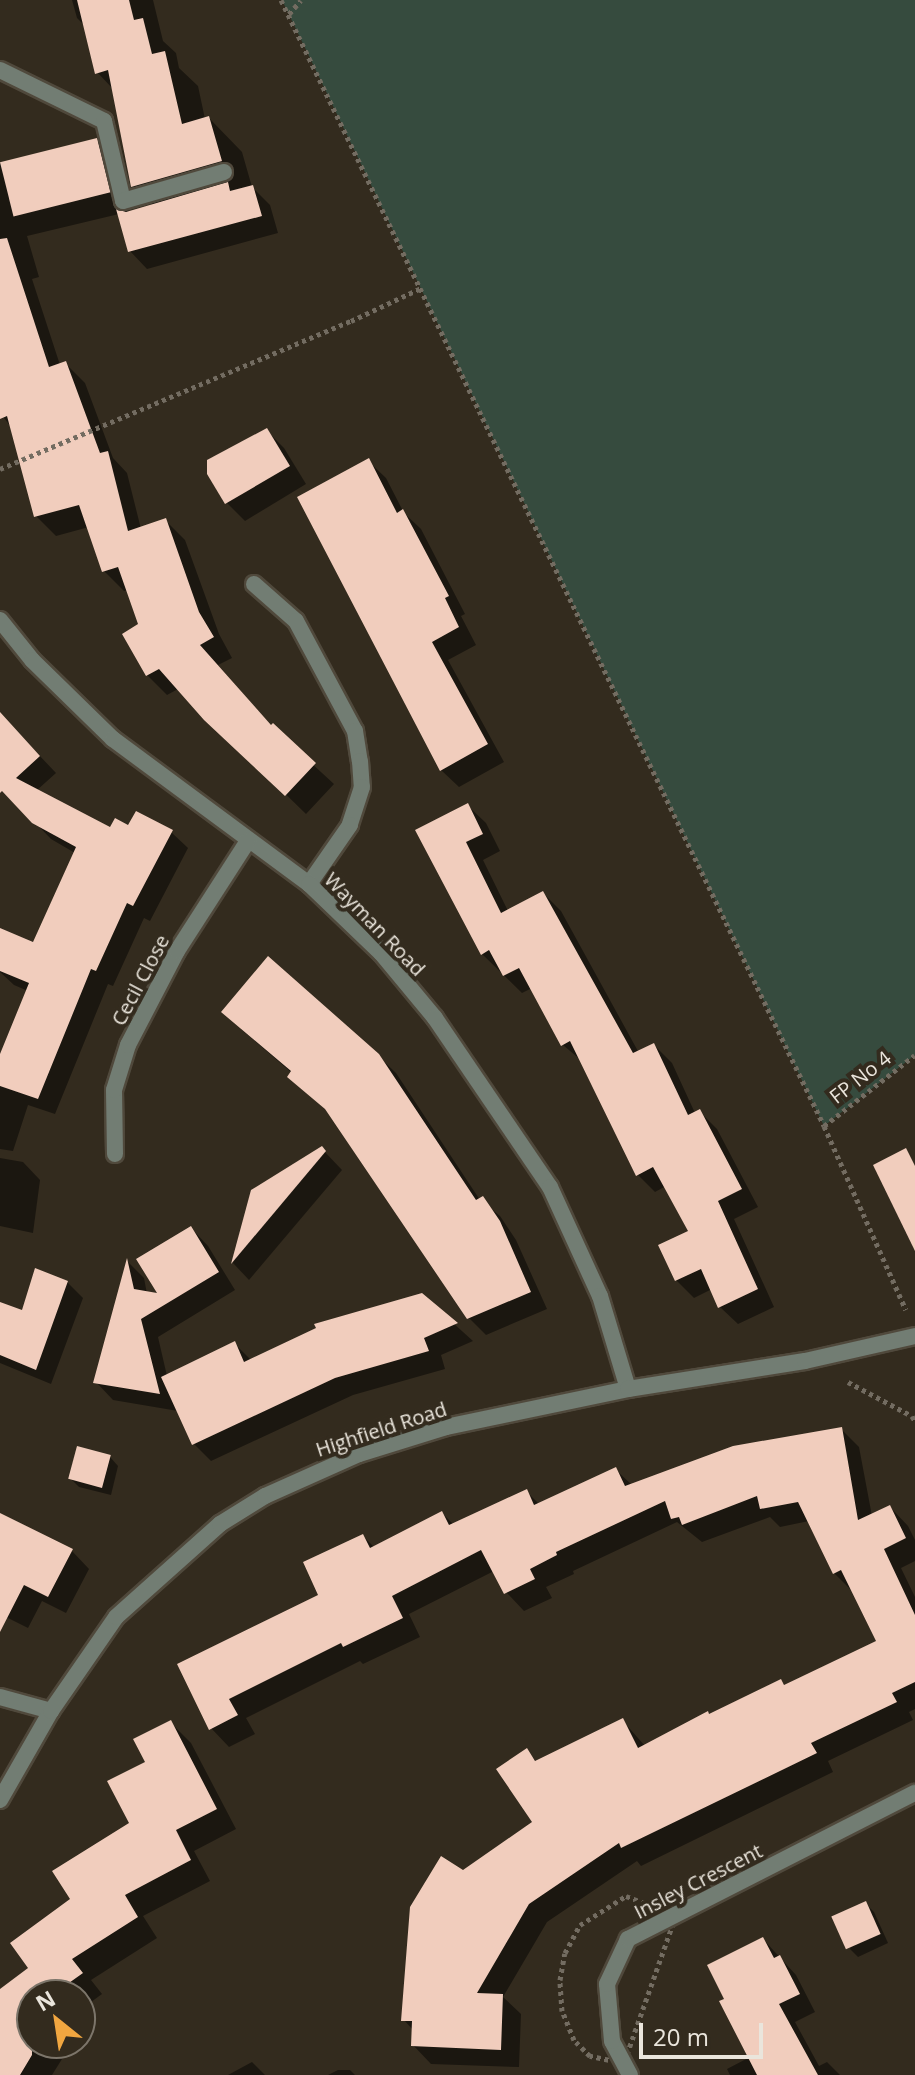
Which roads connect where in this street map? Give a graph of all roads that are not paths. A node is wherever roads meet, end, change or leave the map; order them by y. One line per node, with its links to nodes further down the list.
1 (0, 70): 2 (street)
2 (224, 172)
3 (254, 584): 6 (street)
4 (0, 620): 5 (street, Wayman Road)
5 (248, 841): 6 (street, Wayman Road); 7 (street, Cecil Close)
6 (309, 884): 9 (street, Wayman Road)
7 (115, 1154)
8 (915, 1336): 9 (street, Highfield Road)
9 (628, 1389): 11 (street, Highfield Road)
10 (0, 1697): 11 (street)
11 (51, 1711): 13 (street, Highfield Road)
12 (915, 1793): 14 (street, Insley Crescent)
13 (0, 1800)
14 (630, 2075)

